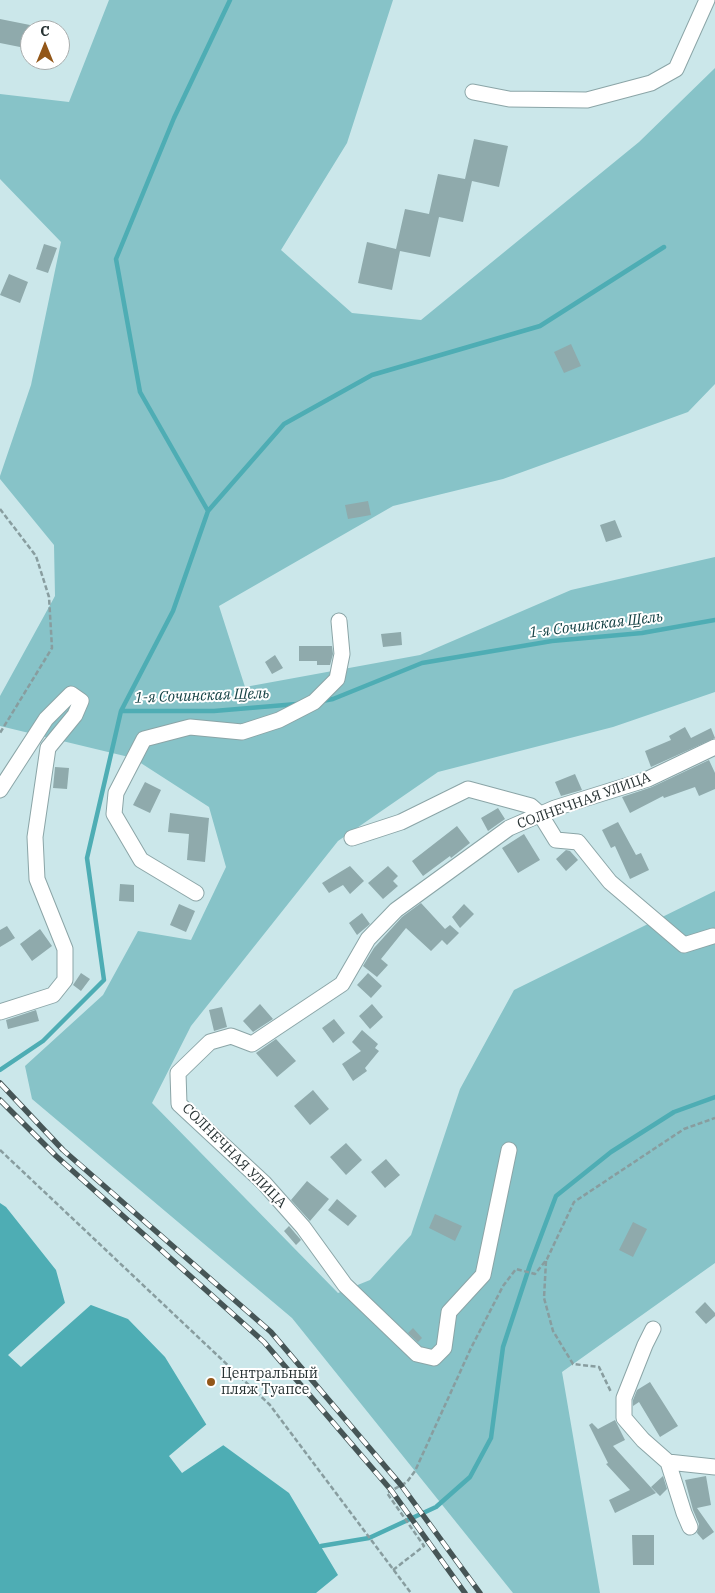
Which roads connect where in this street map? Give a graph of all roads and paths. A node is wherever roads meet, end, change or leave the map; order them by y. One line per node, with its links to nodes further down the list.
1 (707, 0): 2 (street)
2 (473, 92)
3 (0, 509): 5 (path)
4 (339, 621): 10 (street)
5 (0, 733)
6 (715, 747): 8 (street, СОЛНЕЧНАЯ УЛИЦА)
7 (0, 790): 12 (street)
8 (540, 814): 9 (street); 11 (street); 15 (street, СОЛНЕЧНАЯ УЛИЦА)
9 (352, 838)
10 (196, 893)
11 (713, 936)
12 (0, 1012)
13 (715, 1118): 16 (path)
14 (0, 1150): 22 (path)
15 (509, 1150)
16 (546, 1259): 18 (path); 22 (path)
17 (653, 1328): 19 (street)
18 (611, 1392)
19 (668, 1462): 20 (street); 21 (street)
20 (715, 1467)
21 (690, 1527)
22 (393, 1570): 23 (path)
23 (411, 1593)

